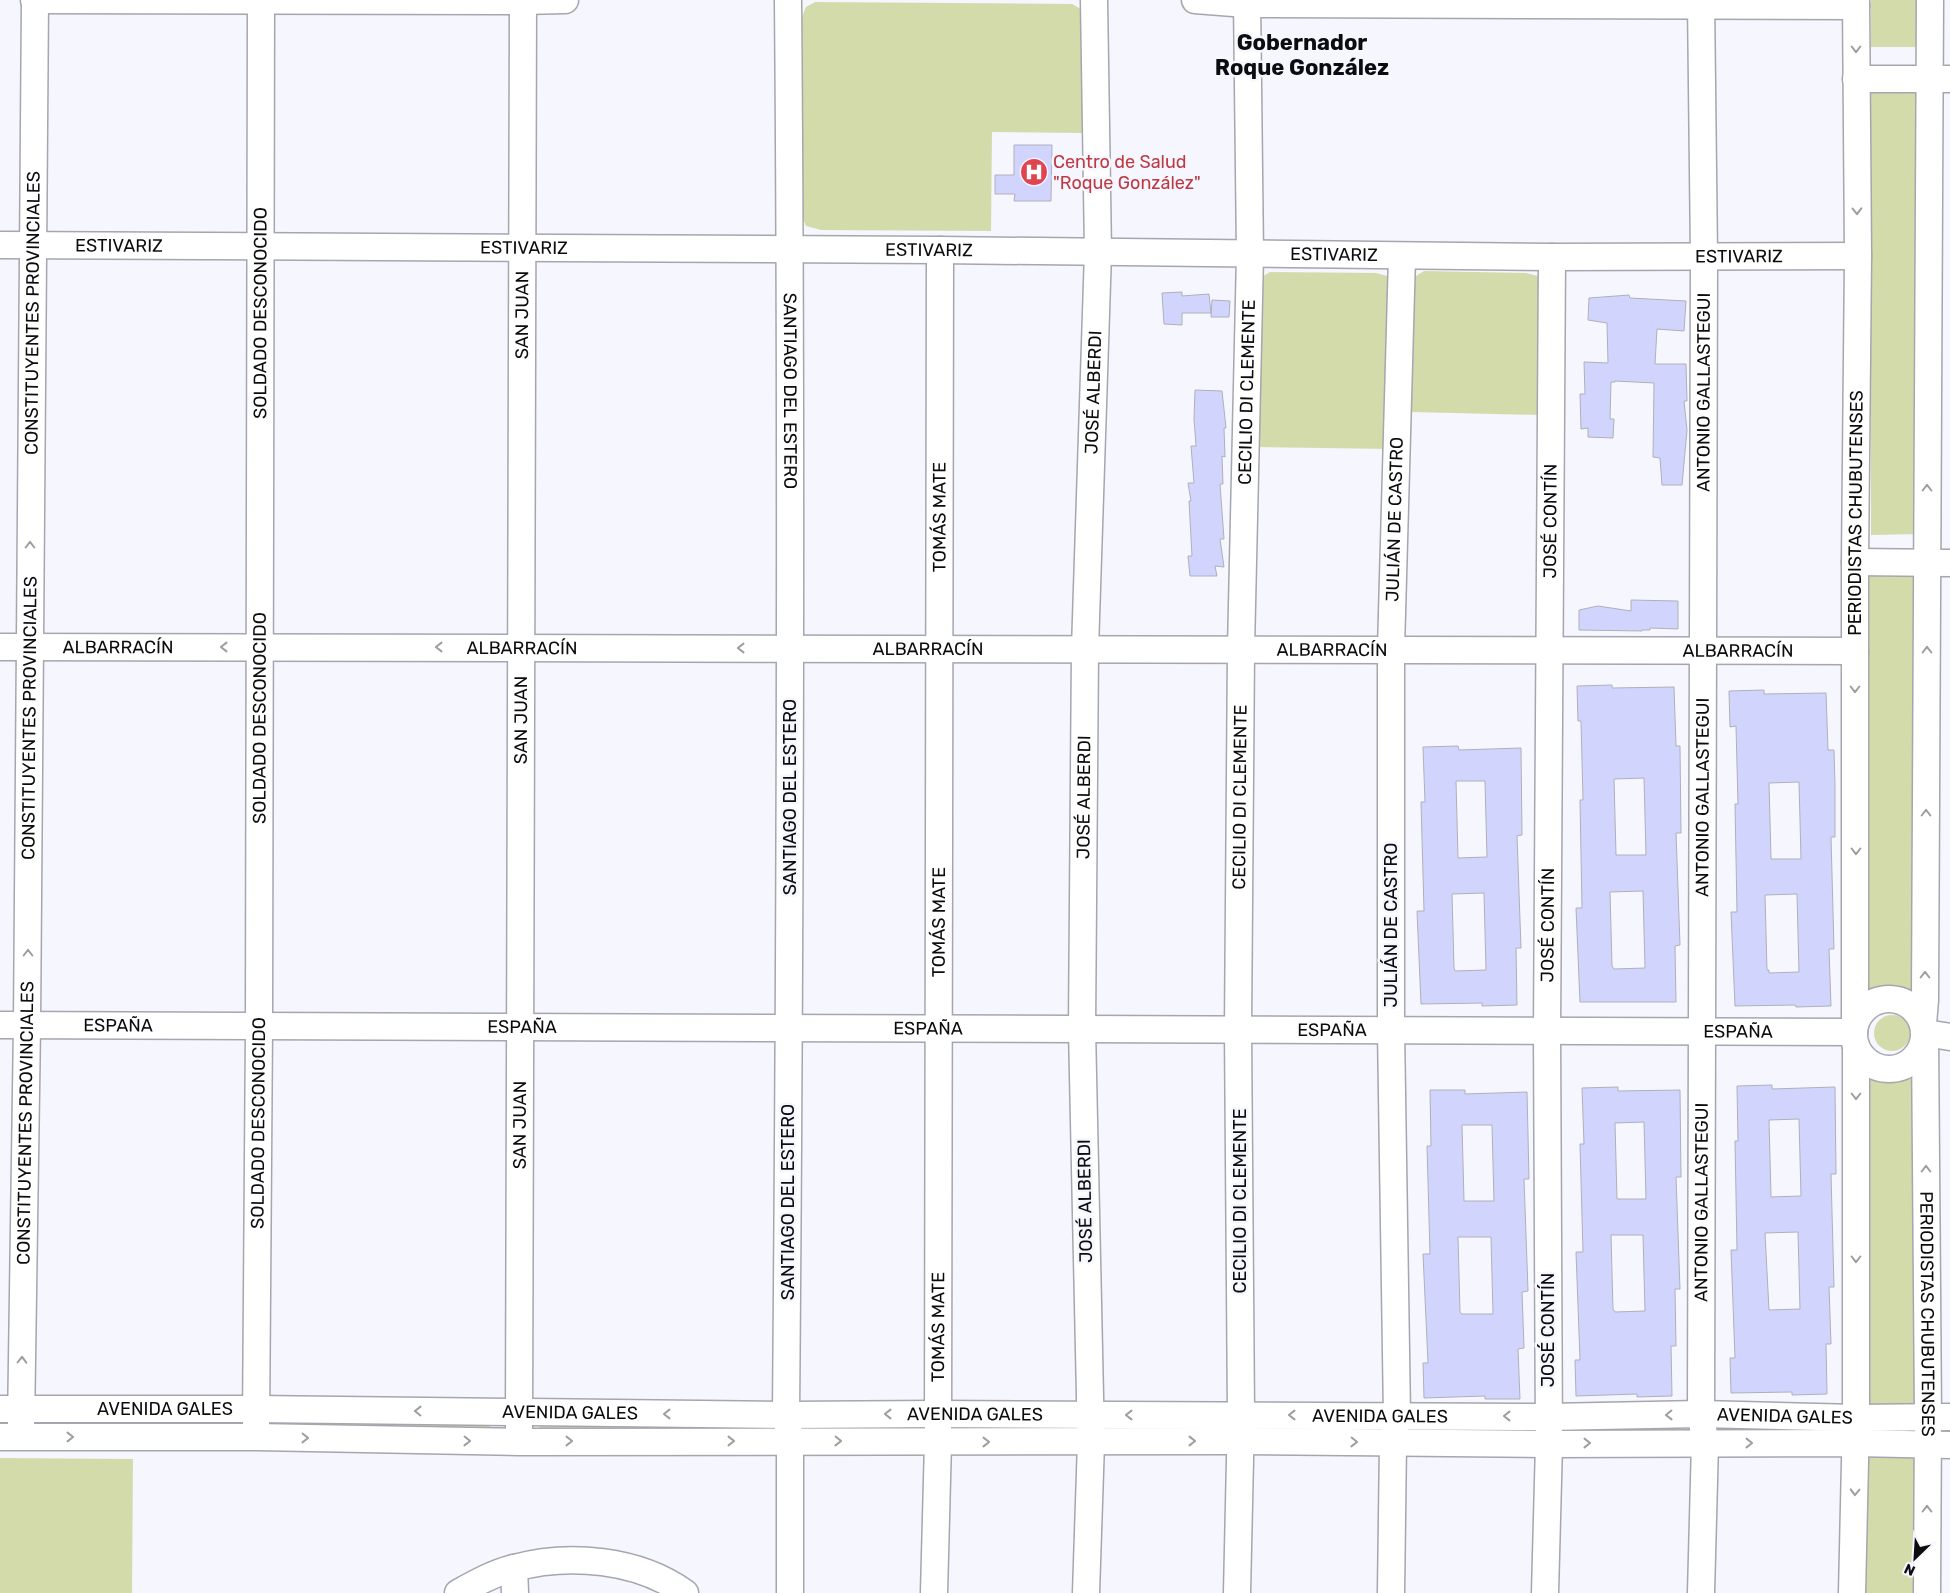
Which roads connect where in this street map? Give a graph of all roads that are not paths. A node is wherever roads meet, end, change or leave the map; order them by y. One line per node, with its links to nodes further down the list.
1 (34, 0): 2 (street); 16 (street, CONSTITUYENTES PROVINCIALES)
2 (261, 0): 8 (street); 17 (street, SOLDADO DESCONOCIDO)
3 (566, 0): 8 (street)
4 (788, 0): 19 (street, SANTIAGO DEL ESTERO)
5 (1094, 0): 21 (street, JOSÉ ALBERDI)
6 (1195, 0): 9 (street)
7 (1930, 0): 14 (street, PERIODISTAS CHUBUTENSES)
8 (523, 1): 18 (street, SAN JUAN)
9 (1246, 2): 10 (street); 22 (street, CECILIO DI CLEMENTE)
10 (1547, 3): 11 (street)
11 (1701, 3): 12 (street); 24 (street, ANTONIO GALLASTEGUI)
12 (1856, 3): 13 (street, PERIODISTAS CHUBUTENSES, one-way to 13)
13 (1856, 79): 14 (street); 25 (street, PERIODISTAS CHUBUTENSES, one-way to 25)
14 (1940, 79): 28 (street, PERIODISTAS CHUBUTENSES, one-way to 14)
15 (0, 245): 16 (street, ESTIVARIZ)
16 (32, 245): 17 (street, ESTIVARIZ); 30 (street, CONSTITUYENTES PROVINCIALES, one-way to 16)
17 (260, 246): 18 (street, ESTIVARIZ); 31 (street, SOLDADO DESCONOCIDO)
18 (524, 248): 19 (street, ESTIVARIZ); 32 (street, SAN JUAN)
19 (790, 249): 20 (street, ESTIVARIZ); 33 (street, SANTIAGO DEL ESTERO)
20 (940, 250): 21 (street, ESTIVARIZ); 34 (street, TOMÁS MATE)
21 (1098, 252): 22 (street, ESTIVARIZ); 35 (street, JOSÉ ALBERDI)
22 (1250, 254): 23 (street, ESTIVARIZ); 36 (street, CECILIO DI CLEMENTE)
23 (1402, 256): 26 (street, ESTIVARIZ); 37 (street, JULIÁN DE CASTRO)
24 (1704, 256): 25 (street, ESTIVARIZ); 26 (street, ESTIVARIZ); 39 (street, ANTONIO GALLASTEGUI)
25 (1858, 256): 27 (street, PERIODISTAS CHUBUTENSES)
26 (1552, 257): 38 (street, JOSÉ CONTÍN)
27 (1855, 562): 28 (street); 40 (street, PERIODISTAS CHUBUTENSES)
28 (1939, 563): 52 (street, PERIODISTAS CHUBUTENSES, one-way to 28)
29 (0, 646): 30 (street, ALBARRACÍN)
30 (30, 647): 31 (street, ALBARRACÍN, one-way to 30); 42 (street, CONSTITUYENTES PROVINCIALES, one-way to 30)
31 (260, 647): 32 (street, ALBARRACÍN, one-way to 31); 43 (street, SOLDADO DESCONOCIDO)
32 (522, 648): 33 (street, ALBARRACÍN, one-way to 32); 44 (street, SAN JUAN)
33 (790, 648): 34 (street, ALBARRACÍN); 45 (street, SANTIAGO DEL ESTERO)
34 (938, 648): 35 (street, ALBARRACÍN); 46 (street, TOMÁS MATE)
35 (1085, 649): 36 (street, ALBARRACÍN); 47 (street, JOSÉ ALBERDI)
36 (1241, 649): 37 (street, ALBARRACÍN); 48 (street, CECILIO DI CLEMENTE)
37 (1391, 649): 38 (street, ALBARRACÍN); 49 (street, JULIÁN DE CASTRO)
38 (1548, 650): 39 (street, ALBARRACÍN); 50 (street, JOSÉ CONTÍN)
39 (1702, 650): 40 (street, ALBARRACÍN); 51 (street, ANTONIO GALLASTEGUI)
40 (1855, 650): 53 (street, PERIODISTAS CHUBUTENSES, one-way to 53)
41 (0, 1024): 42 (street, ESPAÑA)
42 (27, 1025): 43 (street, ESPAÑA); 54 (street, CONSTITUYENTES PROVINCIALES, one-way to 42)
43 (259, 1026): 44 (street, ESPAÑA); 55 (street, SOLDADO DESCONOCIDO)
44 (522, 1027): 45 (street, ESPAÑA); 56 (street, SAN JUAN)
45 (790, 1028): 46 (street, ESPAÑA); 59 (street, SANTIAGO DEL ESTERO)
46 (937, 1028): 47 (street, ESPAÑA); 57 (street, TOMÁS MATE)
47 (1082, 1029): 48 (street, ESPAÑA); 60 (street, JOSÉ ALBERDI)
48 (1238, 1030): 49 (street, ESPAÑA); 61 (street, CECILIO DI CLEMENTE)
49 (1391, 1030): 50 (street, ESPAÑA); 62 (street, JULIÁN DE CASTRO)
50 (1547, 1031): 51 (street, ESPAÑA); 63 (street, JOSÉ CONTÍN)
51 (1702, 1032): 53 (street, ESPAÑA); 58 (street, ANTONIO GALLASTEGUI)
52 (1931, 1032): 53 (street); 53 (street); 64 (street, PERIODISTAS CHUBUTENSES, one-way to 52)
53 (1855, 1035): 65 (street, PERIODISTAS CHUBUTENSES, one-way to 65)
54 (11, 1409): 55 (street, AVENIDA GALES); 66 (street, CONSTITUYENTES PROVINCIALES)
55 (256, 1409): 56 (street, AVENIDA GALES, one-way to 55); 67 (street, SOLDADO DESCONOCIDO)
56 (519, 1413): 59 (street, AVENIDA GALES, one-way to 56); 70 (street, SAN JUAN)
57 (937, 1414): 59 (street, AVENIDA GALES, one-way to 59); 60 (street, AVENIDA GALES); 71 (street, TOMÁS MATE)
58 (1701, 1414): 63 (street, AVENIDA GALES, one-way to 63); 65 (street, AVENIDA GALES); 74 (street, ANTONIO GALLASTEGUI)
59 (786, 1415): 68 (street, SANTIAGO DEL ESTERO)
60 (1090, 1415): 61 (street, AVENIDA GALES, one-way to 60); 72 (street, JOSÉ ALBERDI)
61 (1241, 1415): 62 (street, AVENIDA GALES, one-way to 61); 69 (street, CECILIO DI CLEMENTE)
62 (1397, 1416): 63 (street, AVENIDA GALES, one-way to 62); 73 (street, JULIÁN DE CASTRO)
63 (1548, 1417): 76 (street, JOSÉ CONTÍN)
64 (1939, 1417): 65 (street, AVENIDA GALES); 77 (street, PERIODISTAS CHUBUTENSES)
65 (1856, 1418): 75 (street, PERIODISTAS CHUBUTENSES)
66 (11, 1437): 67 (street, AVENIDA GALES, one-way to 67)
67 (256, 1437): 70 (street, AVENIDA GALES, one-way to 70)
68 (790, 1441): 70 (street, AVENIDA GALES, one-way to 68); 71 (street, AVENIDA GALES, one-way to 71); 81 (street, SANTIAGO DEL ESTERO)
69 (1240, 1441): 72 (street, AVENIDA GALES, one-way to 69); 73 (street, AVENIDA GALES, one-way to 73); 84 (street, CECILIO DI CLEMENTE)
70 (520, 1442)
71 (938, 1442): 72 (street, AVENIDA GALES, one-way to 72); 82 (street, TOMÁS MATE)
72 (1091, 1442): 83 (street, JOSÉ ALBERDI)
73 (1393, 1442): 76 (street, AVENIDA GALES); 85 (street, JULIÁN DE CASTRO)
74 (1705, 1443): 75 (street, AVENIDA GALES, one-way to 75); 76 (street, AVENIDA GALES, one-way to 74); 87 (street, ANTONIO GALLASTEGUI)
75 (1856, 1443): 77 (street, AVENIDA GALES); 88 (street, PERIODISTAS CHUBUTENSES, one-way to 88)
76 (1549, 1444): 86 (street, JOSÉ CONTÍN)
77 (1939, 1445): 89 (street, PERIODISTAS CHUBUTENSES, one-way to 77)
78 (514, 1580): 79 (street); 80 (street)
79 (458, 1593)
80 (685, 1593)
81 (790, 1593)
82 (934, 1593)
83 (1086, 1593)
84 (1237, 1593)
85 (1391, 1593)
86 (1545, 1593)
87 (1701, 1593)
88 (1852, 1593)
89 (1927, 1593)

